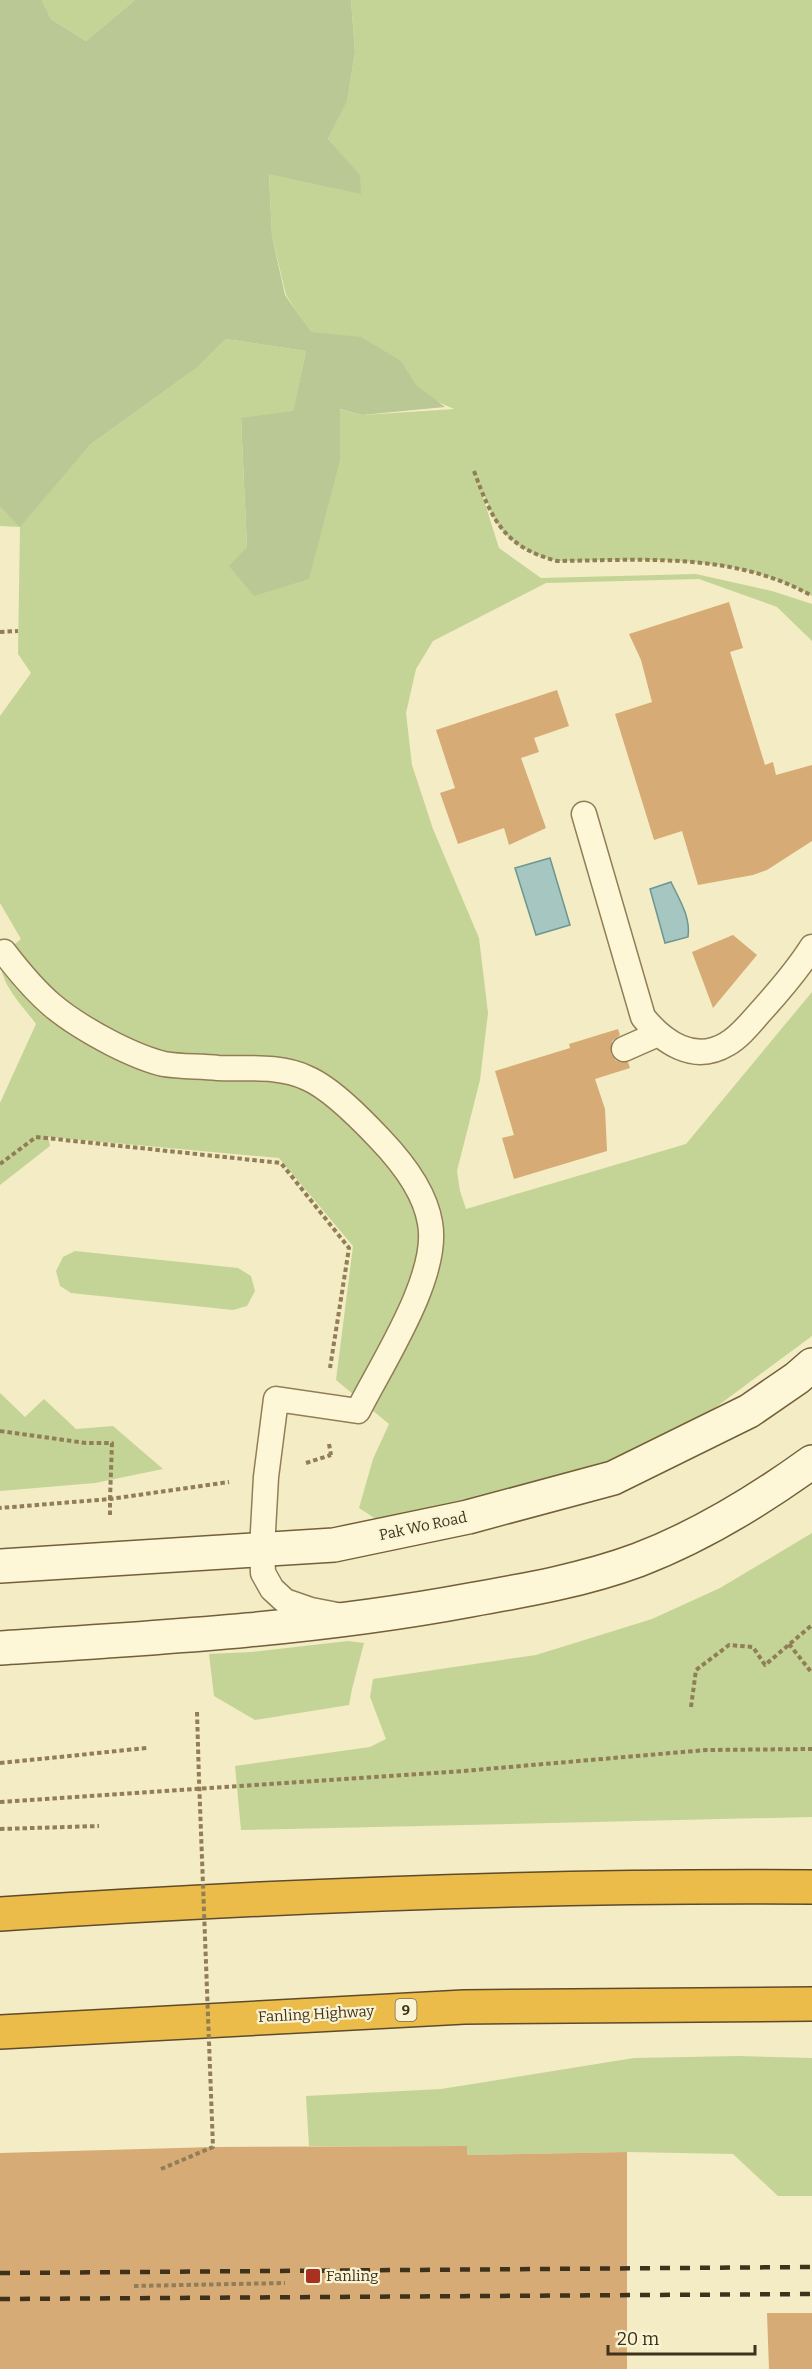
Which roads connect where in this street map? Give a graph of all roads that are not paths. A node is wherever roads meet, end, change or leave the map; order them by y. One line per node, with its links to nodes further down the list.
1 (584, 814): 4 (lane)
2 (812, 947): 4 (lane)
3 (4, 952): 8 (lane)
4 (658, 1034): 5 (lane)
5 (624, 1049)
6 (812, 1365): 8 (main road, Pak Wo Road)
7 (812, 1462): 10 (main road)
8 (262, 1549): 9 (main road, Pak Wo Road); 10 (lane)
9 (0, 1566)
10 (354, 1618): 11 (main road)
11 (0, 1648)
12 (812, 1887): 13 (highway)
13 (0, 1914)
14 (812, 2004): 15 (highway, Fanling Highway / 9)
15 (0, 2032)

